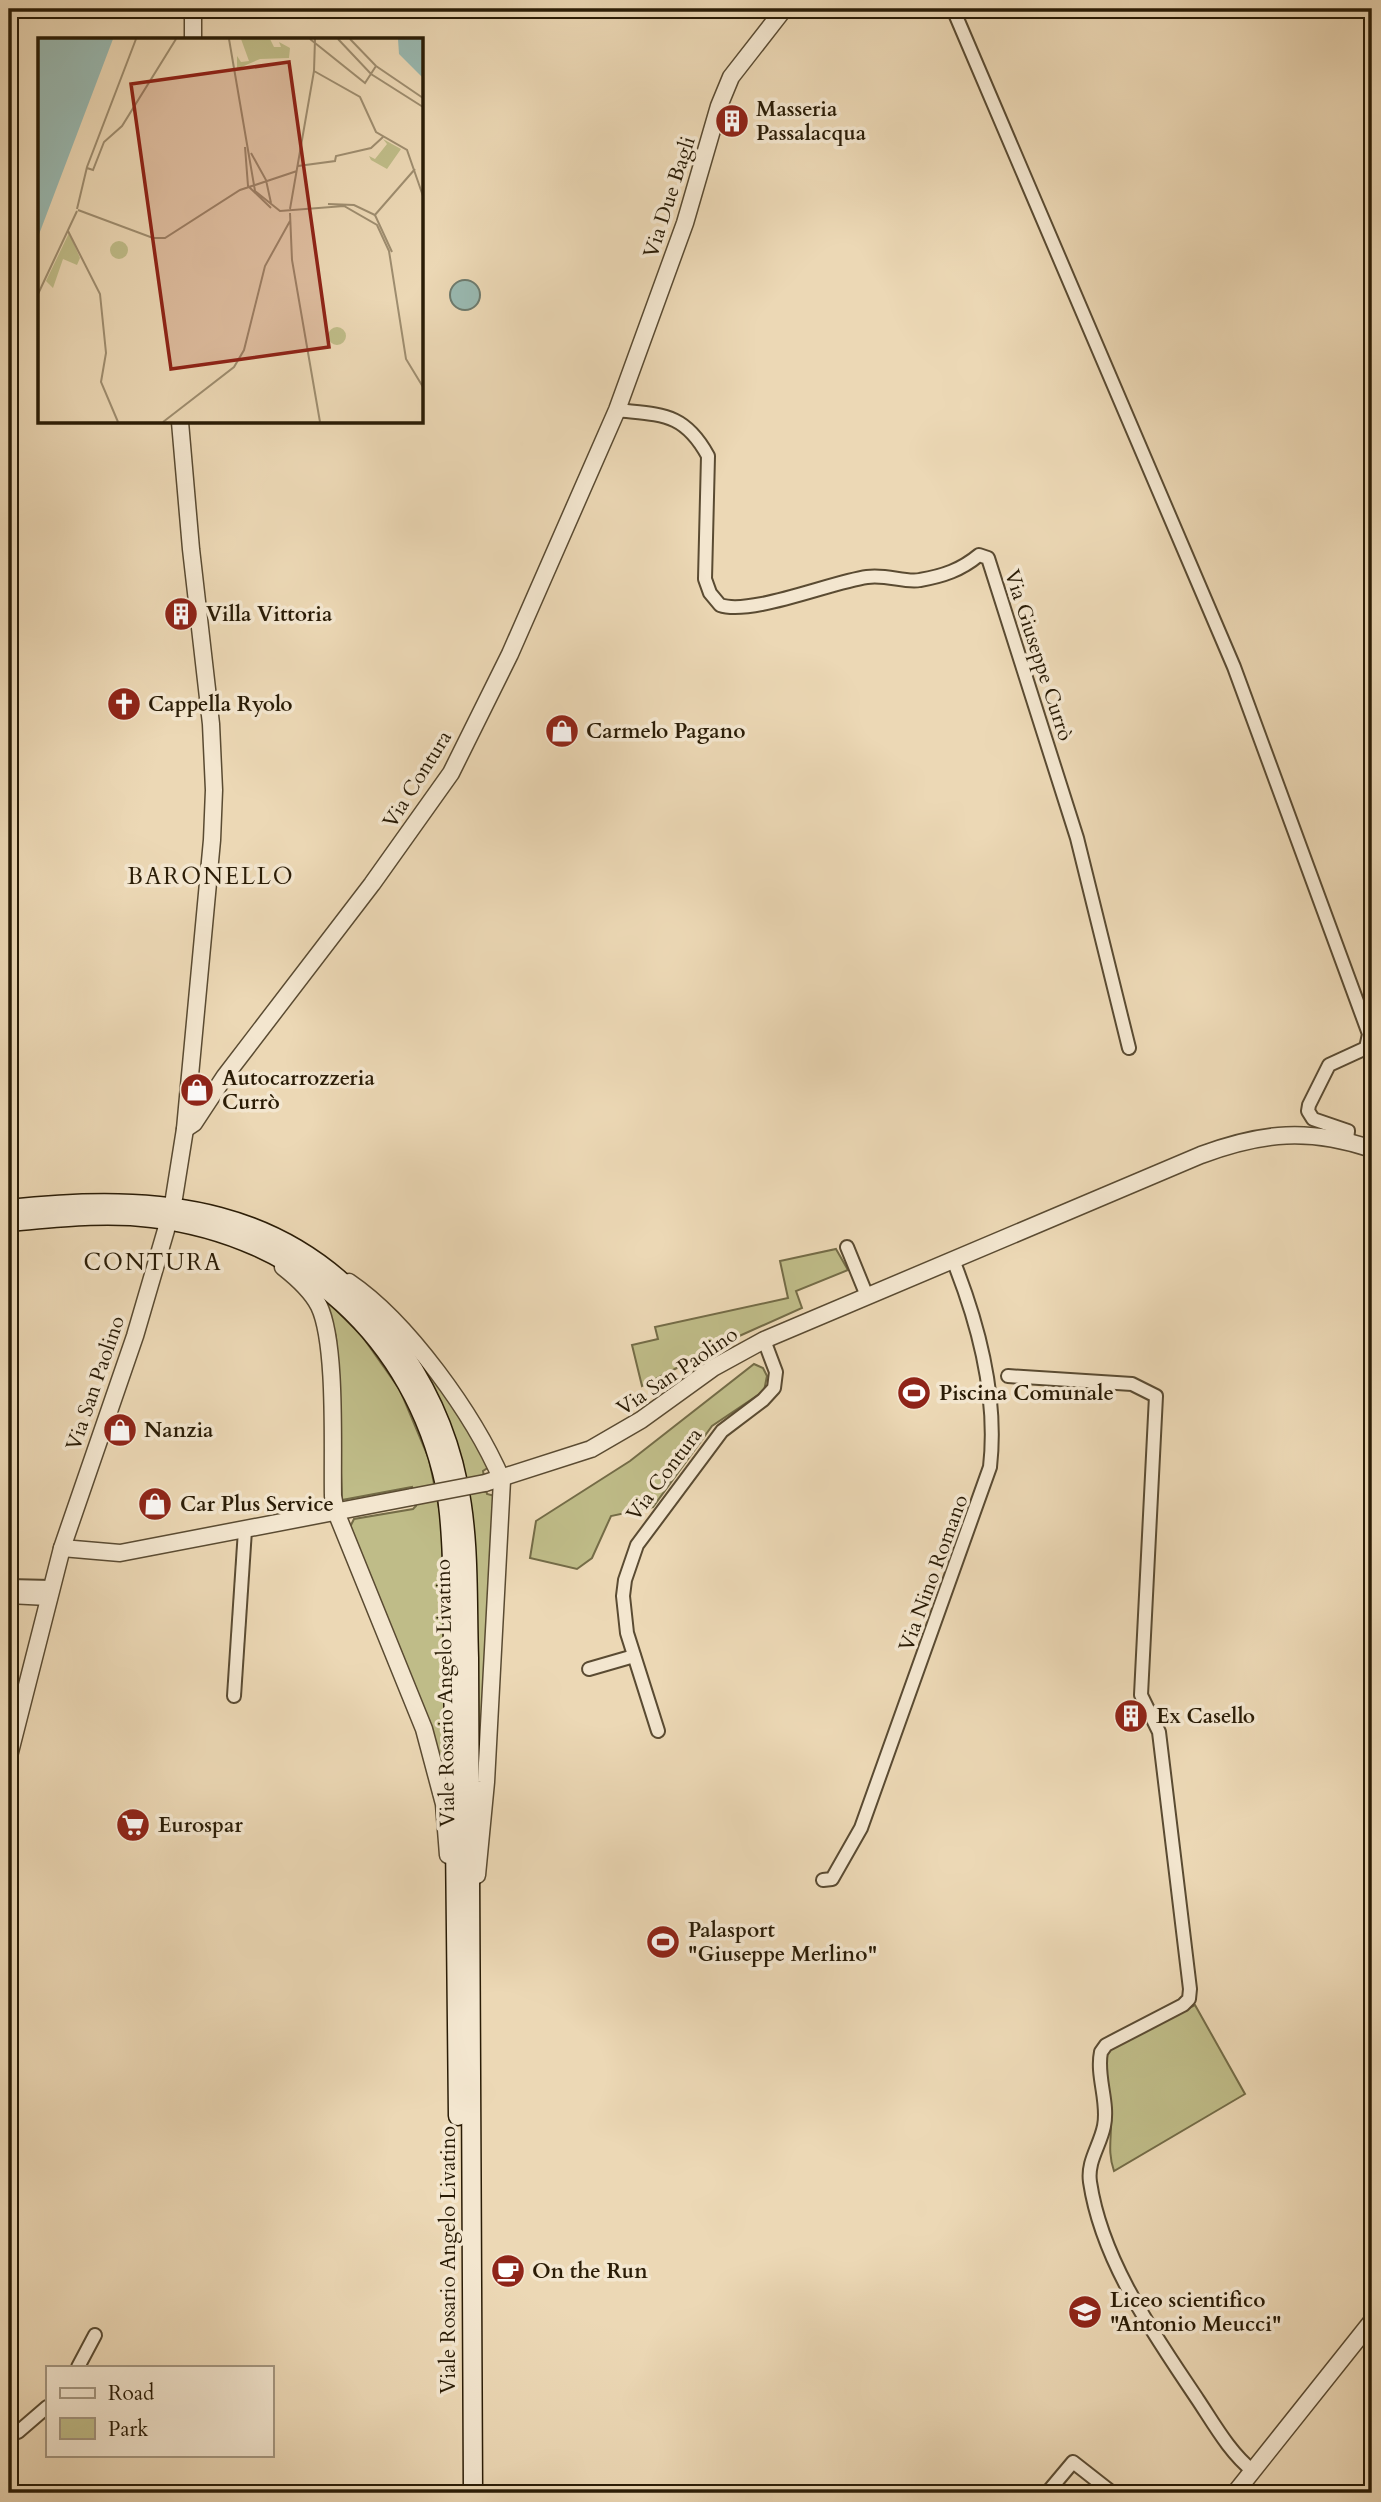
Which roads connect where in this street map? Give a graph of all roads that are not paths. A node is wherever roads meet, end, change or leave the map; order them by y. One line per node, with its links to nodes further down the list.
1 (193, 9): 4 (street)
2 (784, 9): 5 (street, Via Due Bagli)
3 (953, 9): 9 (street)
4 (193, 38)
5 (617, 410): 7 (street, Via Giuseppe Currò); 8 (street, Via Contura)
6 (180, 424): 8 (street)
7 (1129, 1048)
8 (185, 1129): 11 (street)
9 (1347, 1140): 10 (street, Via San Paolino); 17 (street, Via San Paolino)
10 (1372, 1149)
11 (174, 1198)
12 (9, 1209): 18 (main road, Viale Rosario Angelo Livatino)
13 (9, 1222): 15 (main road, Viale Rosario Angelo Livatino)
14 (166, 1230): 25 (street, Via San Paolino)
15 (253, 1243): 23 (street); 35 (main road, Viale Rosario Angelo Livatino)
16 (847, 1247): 19 (street)
17 (953, 1260): 19 (street, Via San Paolino); 34 (street, Via Nino Romano)
18 (328, 1269): 22 (street); 35 (main road, Viale Rosario Angelo Livatino)
19 (867, 1296): 20 (street, Via San Paolino)
20 (765, 1339): 22 (street, Via San Paolino); 29 (street, Via Contura)
21 (1008, 1376): 41 (street)
22 (502, 1480): 23 (street, Via San Paolino, bridge); 35 (street)
23 (336, 1512): 24 (street, Via San Paolino); 35 (street)
24 (245, 1530): 25 (street, Via San Paolino); 31 (street)
25 (62, 1548): 27 (street, Via San Paolino)
26 (9, 1586): 27 (street)
27 (50, 1592): 28 (street); 33 (street, Via San Paolino)
28 (9, 1595)
29 (634, 1656): 30 (street); 32 (street, Via Contura)
30 (589, 1669)
31 (234, 1696)
32 (658, 1731)
33 (9, 1756)
34 (823, 1880)
35 (463, 1952): 42 (main road, Viale Rosario Angelo Livatino); 43 (main road, Viale Rosario Angelo Livatino)
36 (1372, 2321): 41 (street)
37 (95, 2335): 38 (street)
38 (79, 2366)
39 (46, 2408): 40 (street)
40 (9, 2434)
41 (1252, 2471): 46 (street)
42 (461, 2493)
43 (473, 2493)
44 (1047, 2493): 45 (street)
45 (1109, 2493)
46 (1235, 2493)

